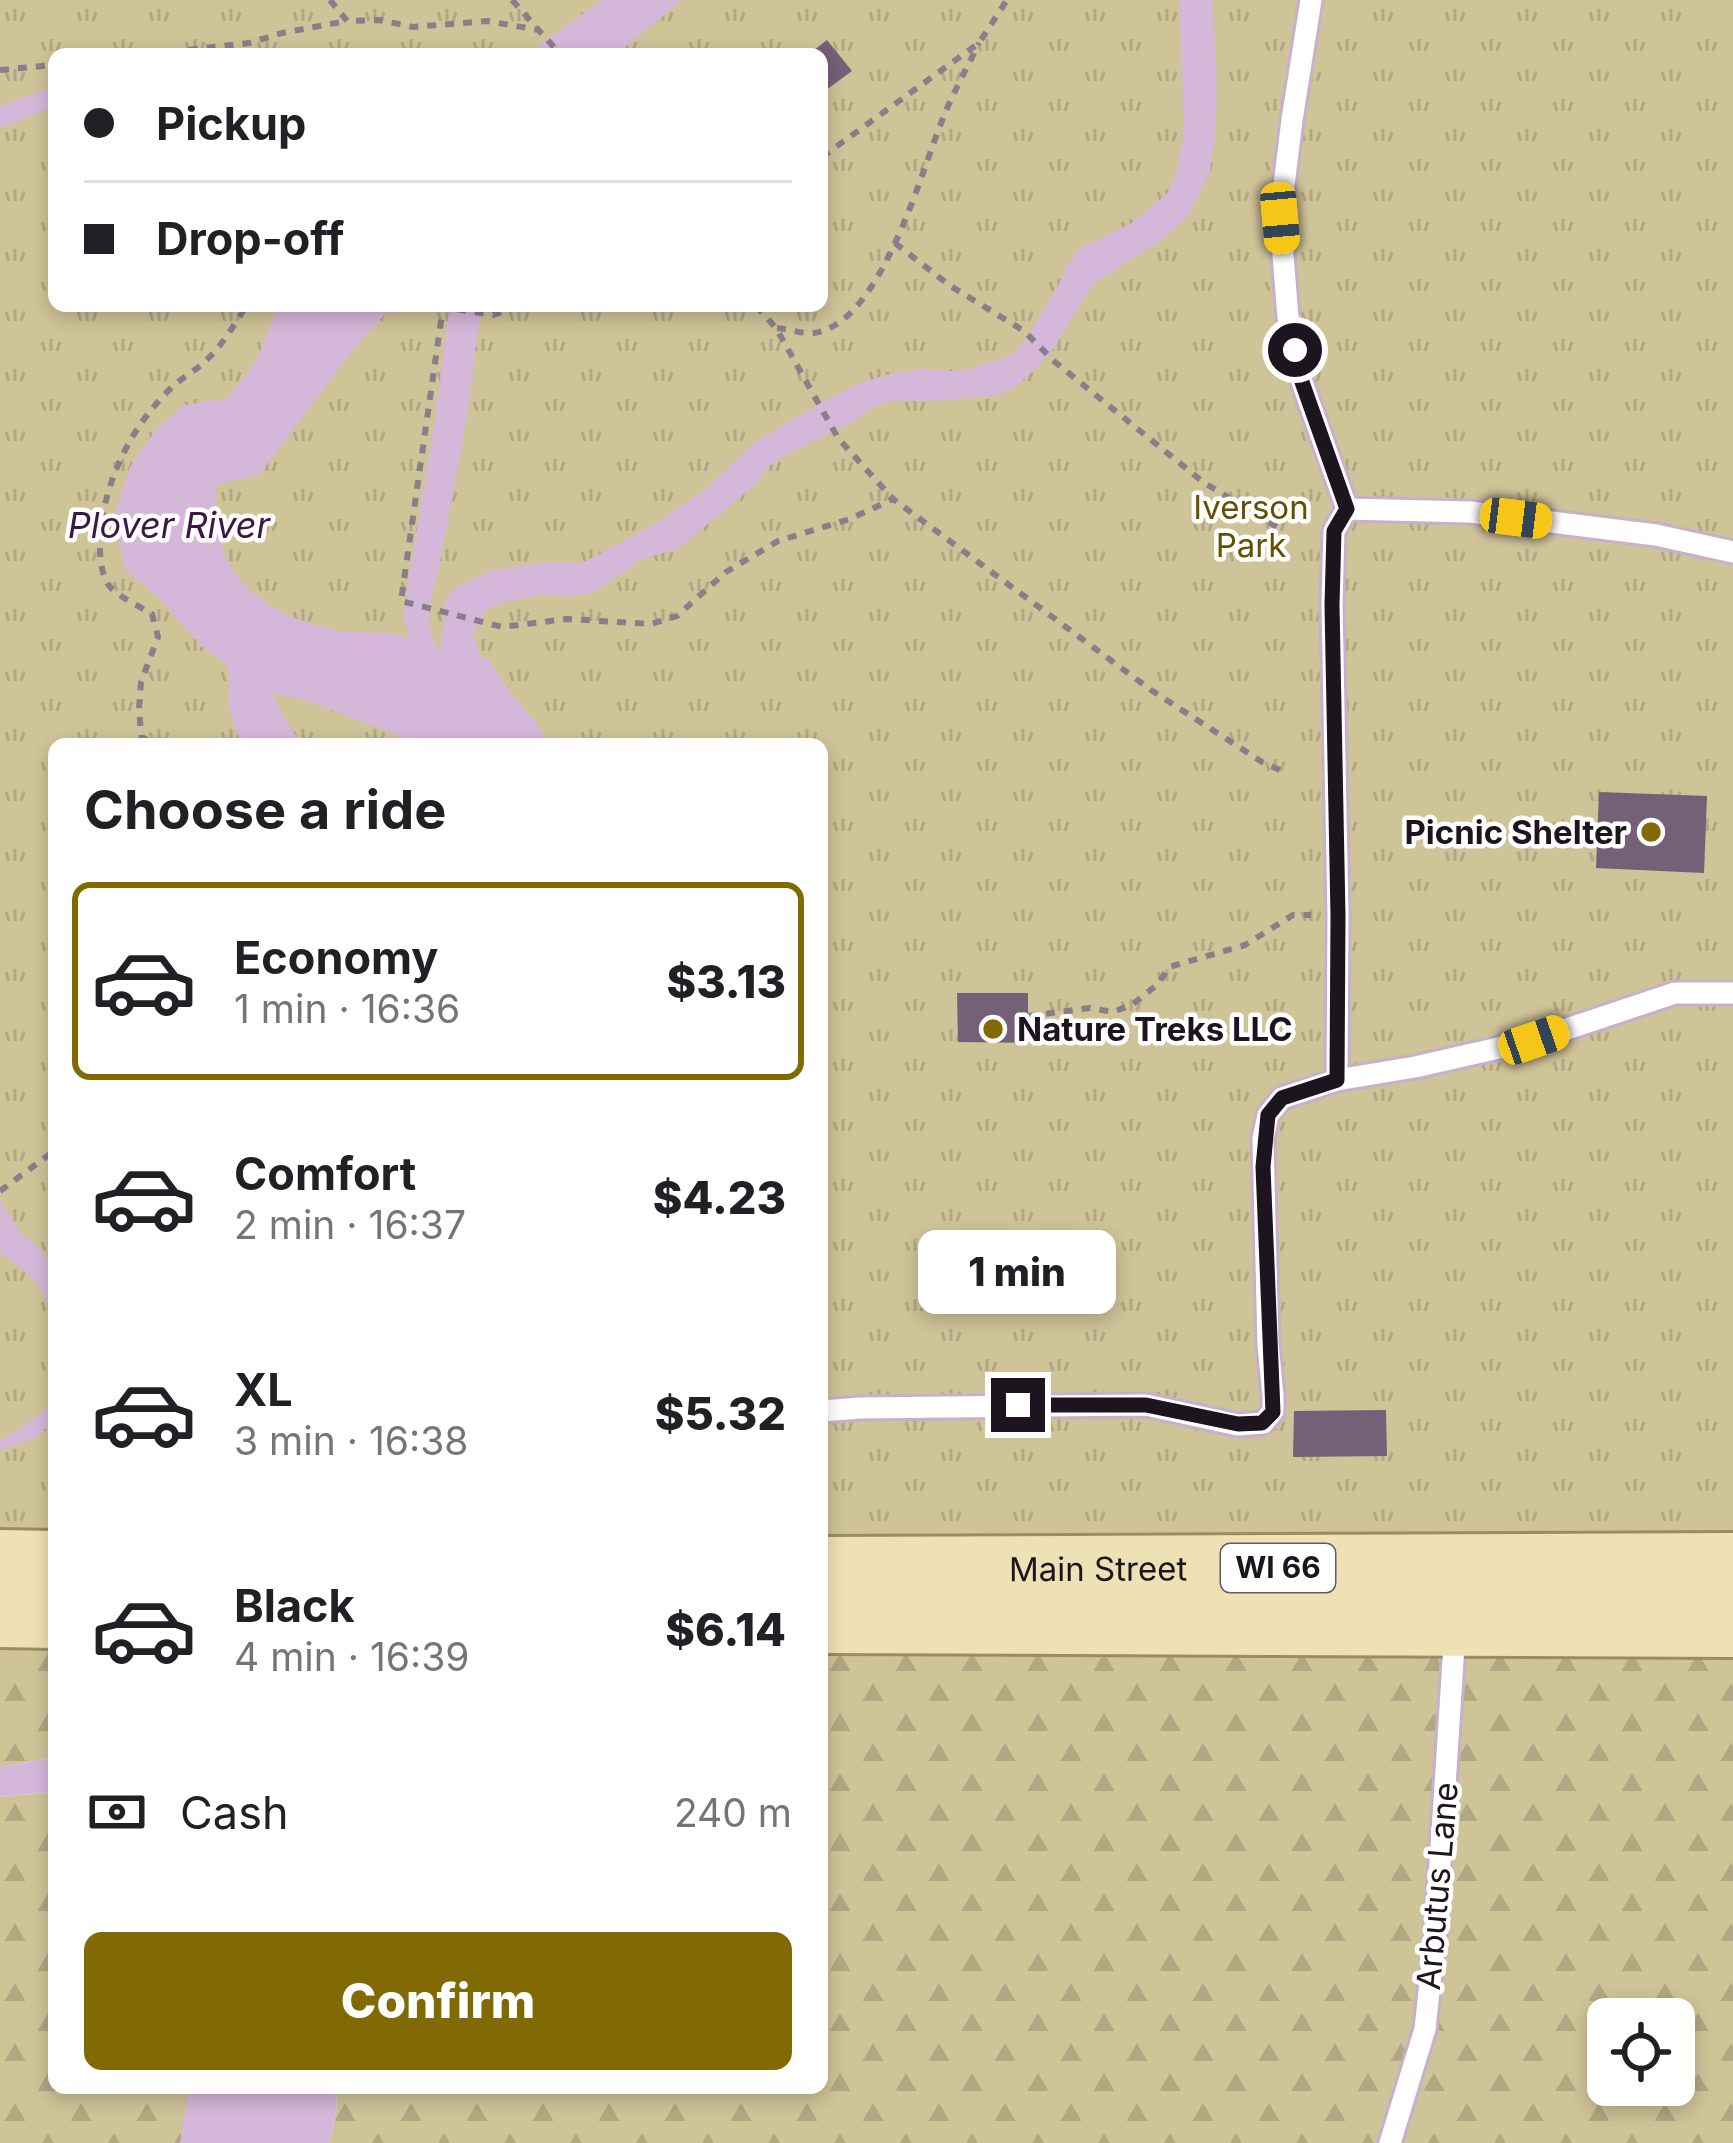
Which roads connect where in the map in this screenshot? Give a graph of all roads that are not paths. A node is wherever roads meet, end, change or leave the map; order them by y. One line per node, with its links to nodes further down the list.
1 (1311, 0): 2 (lane)
2 (1347, 509): 3 (lane); 5 (lane)
3 (1733, 552)
4 (1733, 993): 5 (lane)
5 (1337, 1080): 6 (lane)
6 (828, 1411)
7 (0, 1563): 8 (main road)
8 (48, 1564)
9 (1733, 1566): 10 (main road, Main Street / WI 66)
10 (828, 1570)
11 (0, 1614): 12 (main road)
12 (48, 1615)
13 (828, 1621): 14 (main road, Main Street / WI 66)
14 (1456, 1623): 15 (main road, Main Street / WI 66); 16 (lane, Arbutus Lane)
15 (1733, 1624)
16 (1390, 2143)

